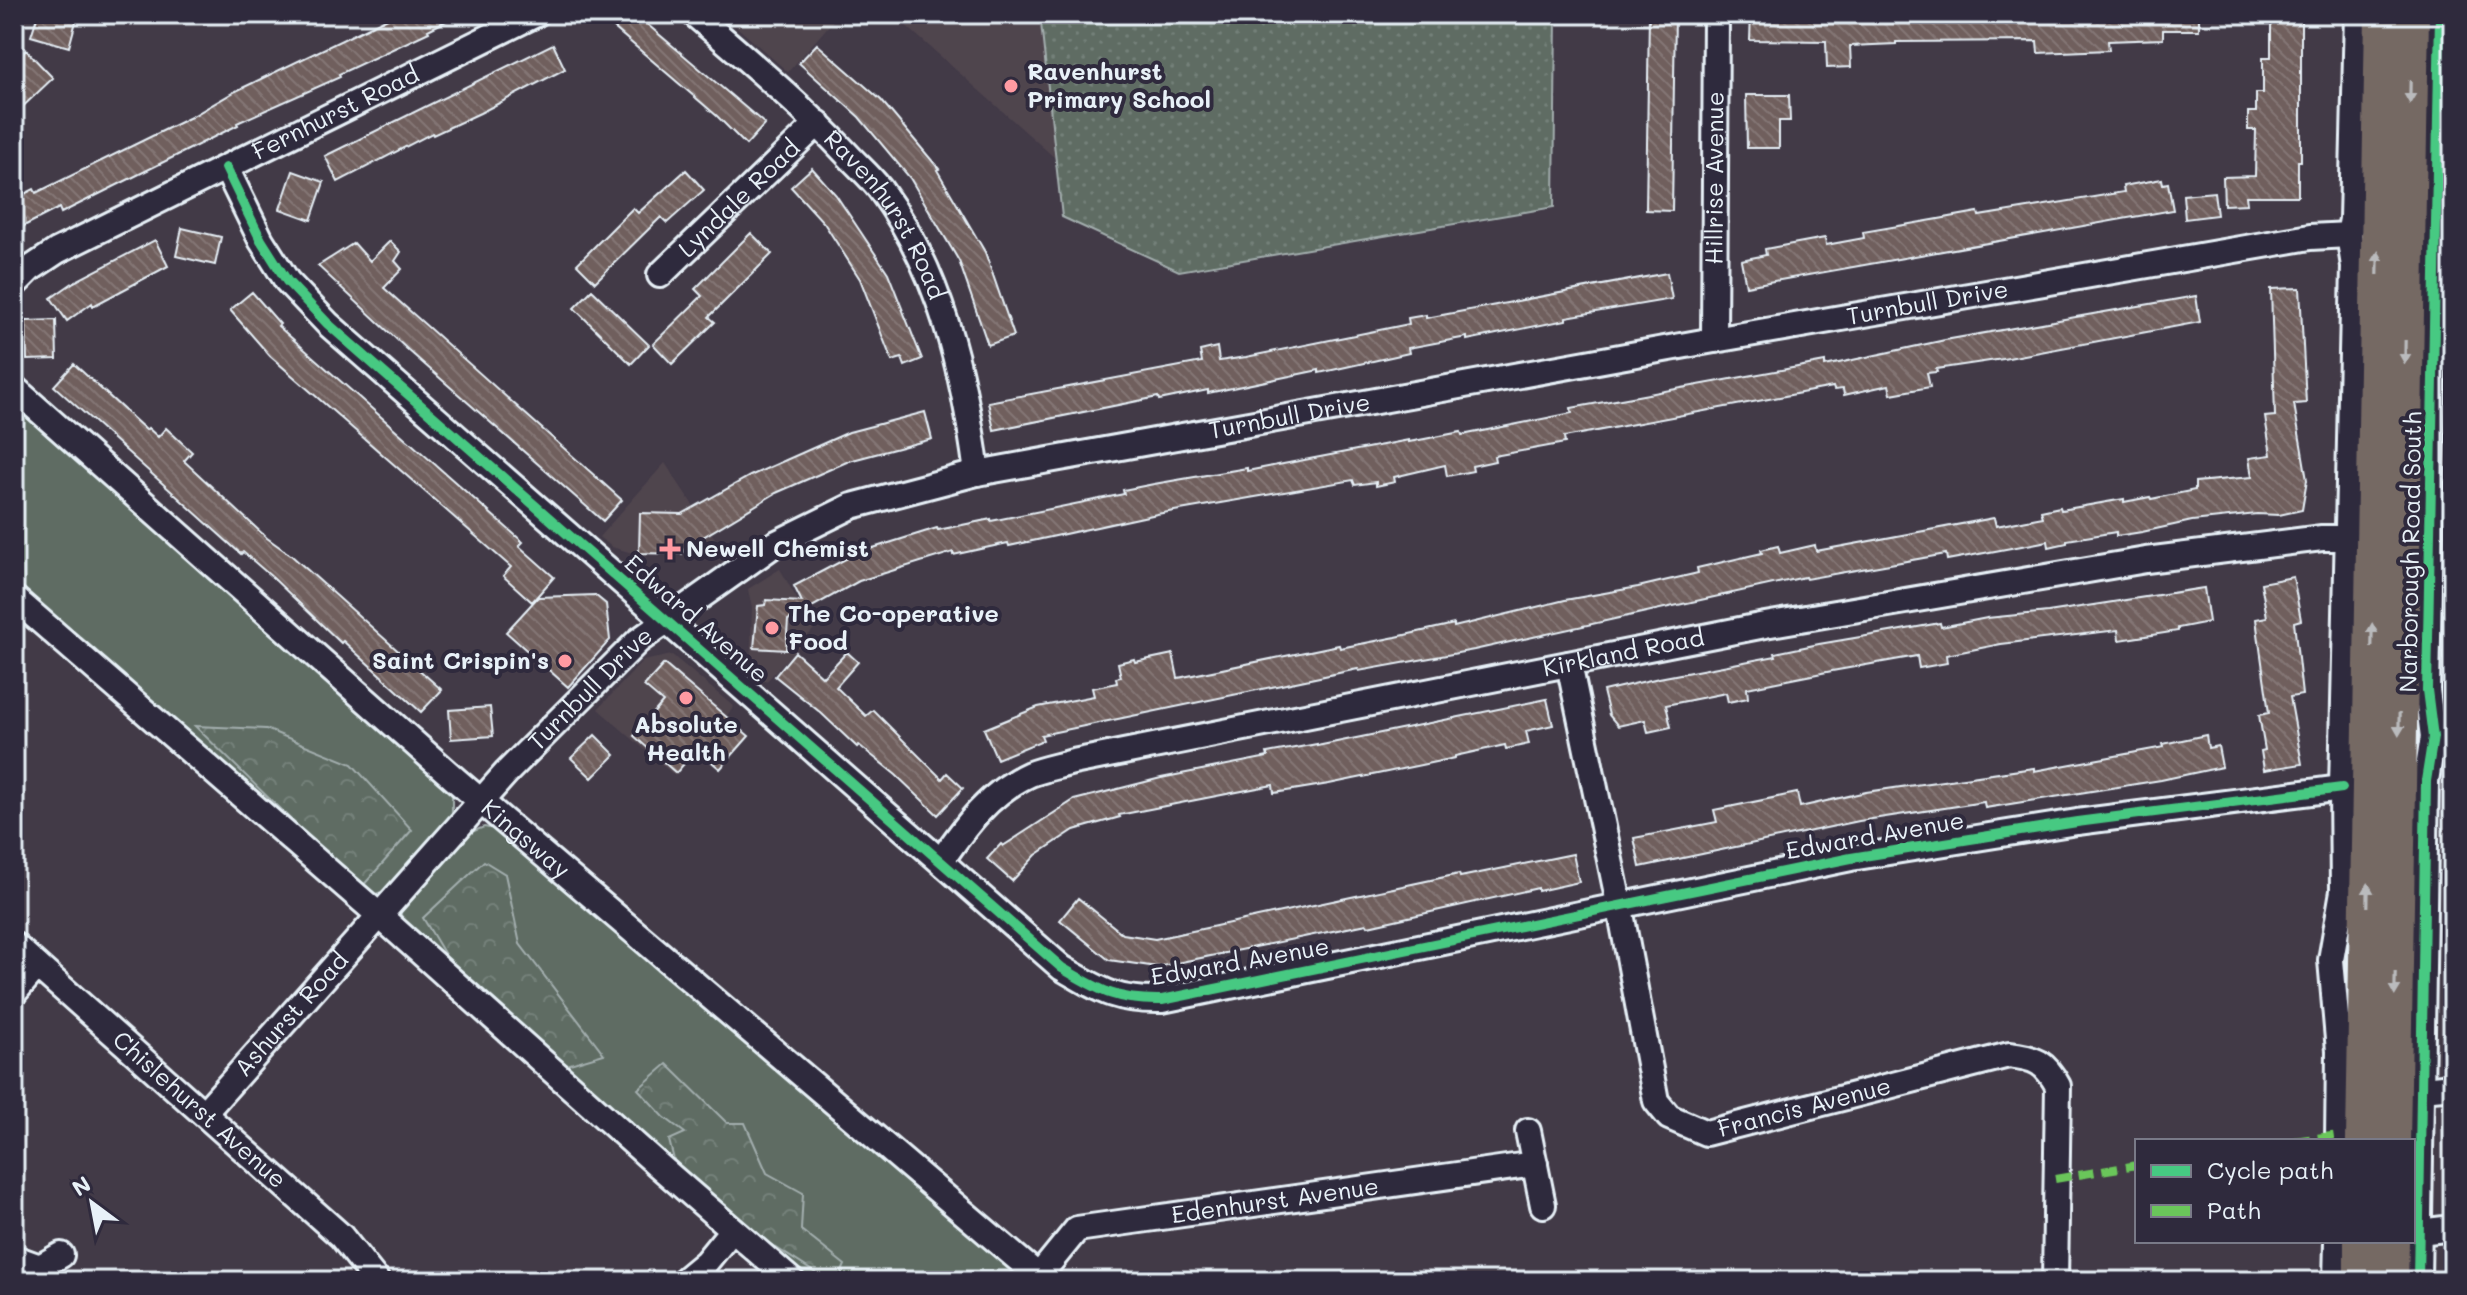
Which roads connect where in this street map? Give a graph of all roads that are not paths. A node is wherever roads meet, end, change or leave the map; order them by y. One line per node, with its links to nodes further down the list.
1 (536, 14): 9 (street, Fernhurst Road)
2 (694, 14): 8 (street, Ravenhurst Road)
3 (1716, 14): 13 (street, Hillrise Avenue)
4 (2357, 14): 10 (street)
5 (2383, 14): 34 (main road, Narborough Road South, one-way to 5)
6 (2411, 14): 35 (main road, Narborough Road South, one-way to 35)
7 (2440, 14): 20 (street, Narborough Road South)
8 (818, 123): 11 (street, Lyndale Road); 15 (street, Ravenhurst Road)
9 (226, 168): 12 (street, Fernhurst Road); 18 (street, Edward Avenue)
10 (2349, 235): 13 (street, Turnbull Drive); 16 (street)
11 (660, 275)
12 (14, 285)
13 (1714, 340): 15 (street, Turnbull Drive)
14 (14, 388): 22 (street, Kingsway)
15 (977, 473): 18 (street, Turnbull Drive)
16 (2348, 538): 19 (street, Kirkland Road); 21 (street)
17 (14, 598): 25 (street)
18 (666, 620): 22 (street, Turnbull Drive); 23 (street, Edward Avenue)
19 (1569, 664): 23 (street, Kirkland Road); 24 (street, Francis Avenue)
20 (2443, 738): 30 (street, Narborough Road South)
21 (2342, 788): 24 (street, Edward Avenue); 33 (street)
22 (482, 800): 25 (street, Turnbull Drive); 46 (street, Kingsway)
23 (941, 861): 24 (street, Edward Avenue)
24 (1620, 908): 50 (street, Francis Avenue)
25 (380, 916): 31 (street, Ashurst Road); 40 (street)
26 (14, 945): 27 (street, Chislehurst Avenue)
27 (37, 966): 28 (street); 31 (street, Chislehurst Avenue)
28 (14, 993)
29 (2453, 1086): 30 (street)
30 (2422, 1089): 36 (street, Narborough Road South)
31 (204, 1113): 47 (street, Chislehurst Avenue)
32 (1528, 1131): 37 (street)
33 (2338, 1139)
34 (2364, 1139)
35 (2392, 1139)
36 (2415, 1150)
37 (1535, 1164): 38 (street); 46 (street, Edenhurst Avenue)
38 (1543, 1205)
39 (2453, 1228): 41 (street)
40 (732, 1230): 48 (street); 49 (street)
41 (2415, 1234)
42 (2337, 1243): 51 (street)
43 (2362, 1243): 52 (main road)
44 (2403, 1243): 53 (main road, Narborough Road South)
45 (2407, 1243): 54 (street, Narborough Road South)
46 (1041, 1279)
47 (377, 1281)
48 (683, 1281)
49 (792, 1281)
50 (2055, 1281)
51 (2336, 1281)
52 (2362, 1281)
53 (2390, 1281)
54 (2418, 1281)

